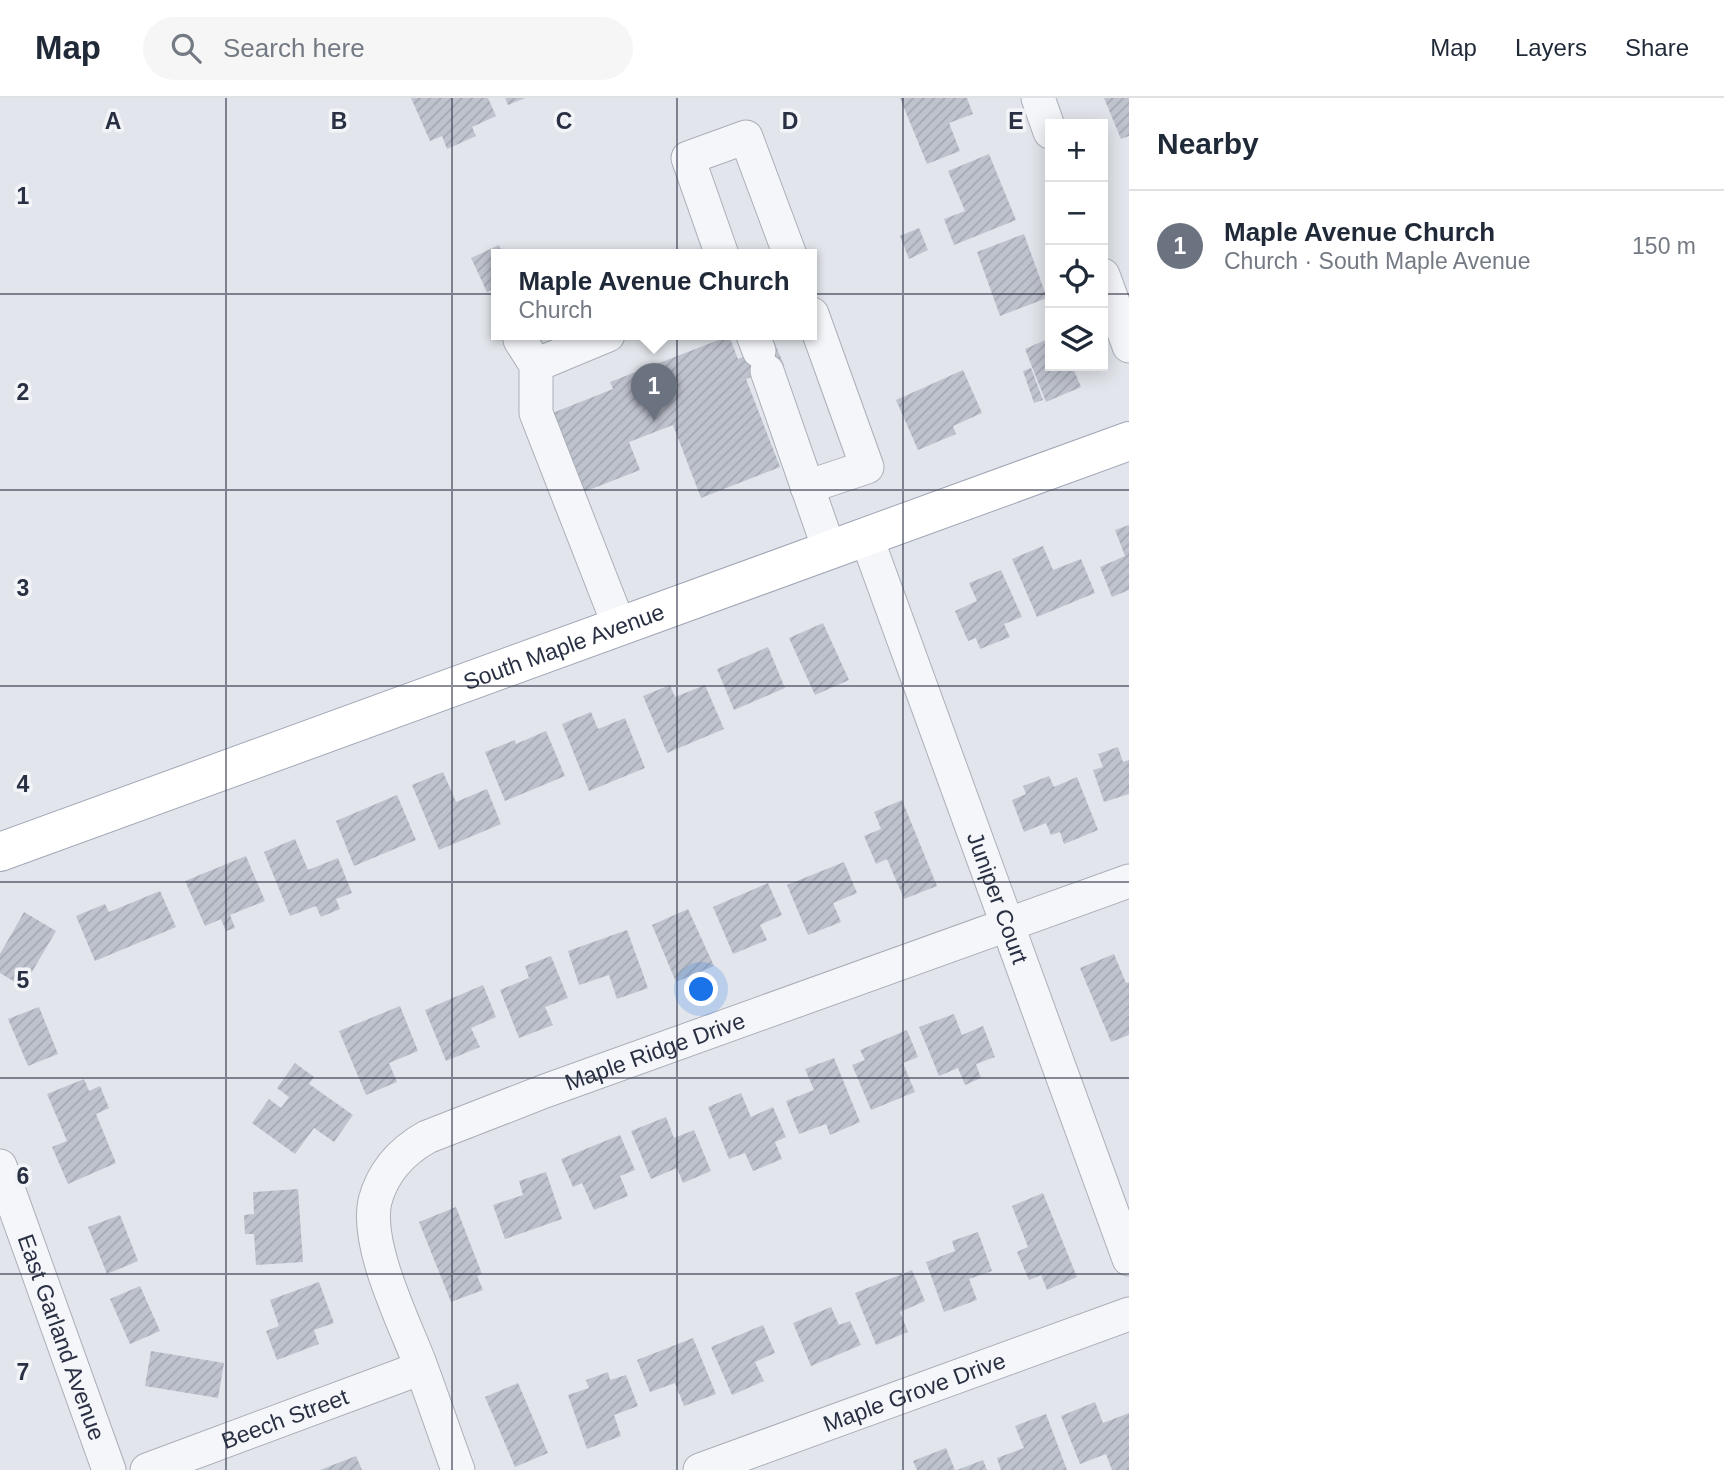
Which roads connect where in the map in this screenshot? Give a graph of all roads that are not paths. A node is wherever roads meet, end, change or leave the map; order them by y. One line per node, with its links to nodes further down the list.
1 (1038, 98): 2 (street)
2 (1045, 119)
3 (720, 249): 4 (street)
4 (788, 249)
5 (1108, 289): 8 (street)
6 (817, 330): 11 (street)
7 (586, 340): 14 (street)
8 (1129, 346)
9 (760, 352): 11 (street)
10 (1129, 441): 12 (main road, South Maple Avenue)
11 (807, 487): 13 (street)
12 (866, 536): 13 (main road, South Maple Avenue); 17 (street, Juniper Court)
13 (830, 549): 14 (main road, South Maple Avenue)
14 (620, 628): 15 (main road, South Maple Avenue)
15 (0, 852)
16 (1129, 881): 17 (street, Maple Ridge Drive)
17 (1009, 924): 20 (street, Juniper Court); 22 (street, Maple Ridge Drive)
18 (0, 1166): 19 (street, East Garland Avenue)
19 (7, 1208): 23 (street, East Garland Avenue)
20 (1129, 1259)
21 (1129, 1314): 26 (street, Maple Grove Drive)
22 (421, 1368): 24 (street, Beech Street); 25 (street)
23 (109, 1470)
24 (147, 1470)
25 (458, 1470)
26 (700, 1470)

